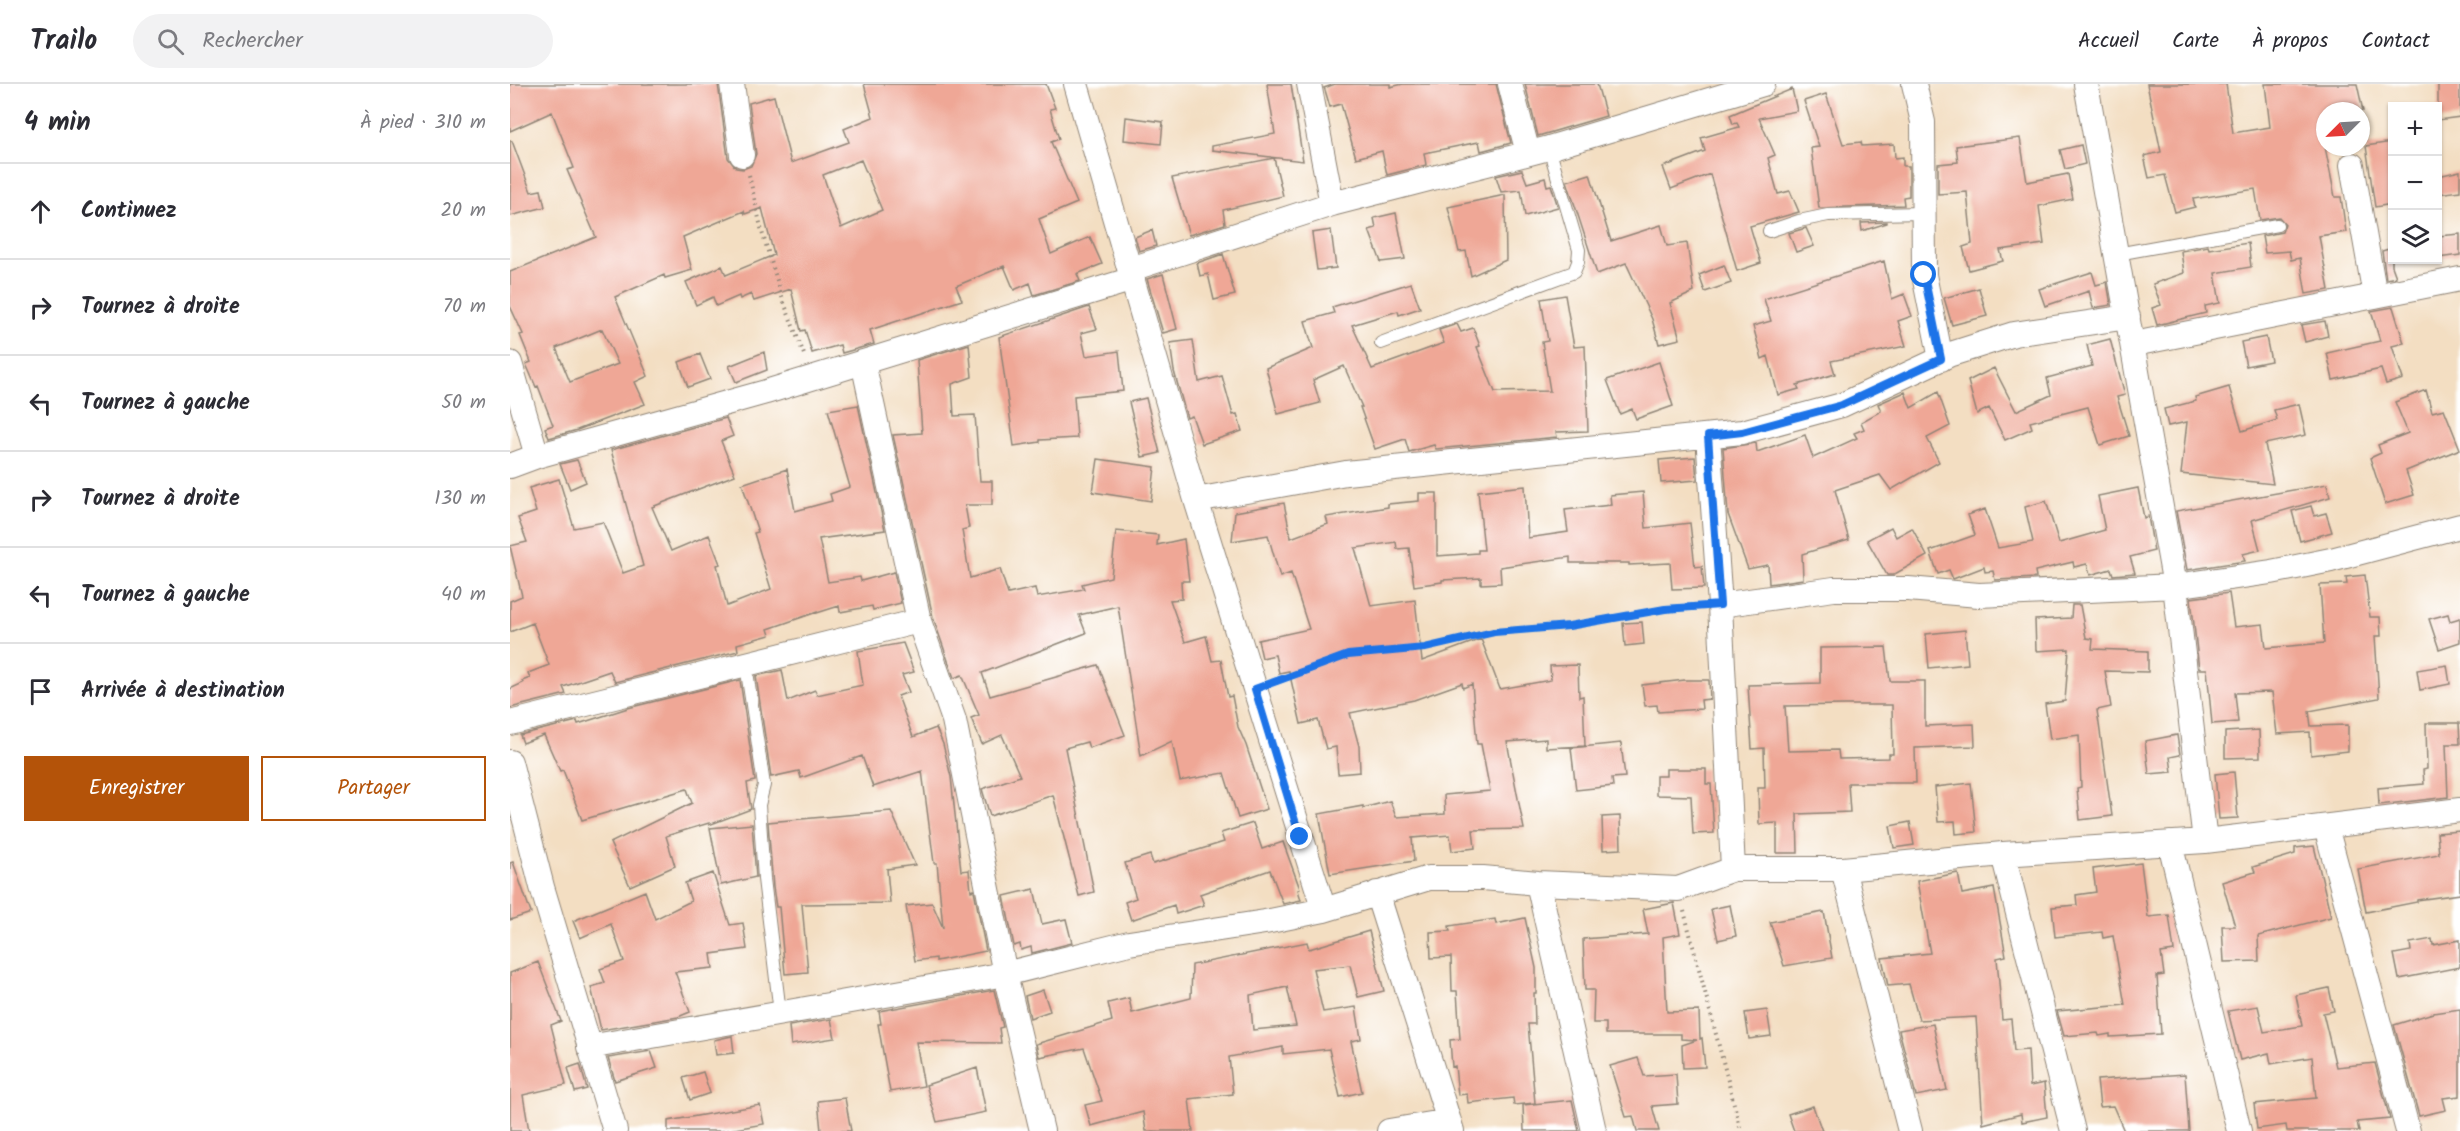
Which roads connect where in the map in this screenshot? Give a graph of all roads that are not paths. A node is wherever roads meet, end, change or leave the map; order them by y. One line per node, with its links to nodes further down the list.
1 (732, 84): 9 (street)
2 (1076, 84): 16 (street)
3 (1309, 84): 11 (street)
4 (1510, 84): 8 (street)
5 (1763, 84): 8 (street)
6 (1914, 84): 12 (street)
7 (2086, 84): 15 (street)
8 (1538, 151): 11 (street); 20 (lane)
9 (742, 155)
10 (2352, 165): 18 (street)
11 (1332, 204): 16 (street)
12 (1923, 213): 14 (lane); 22 (street)
13 (2277, 225): 15 (lane)
14 (1770, 231)
15 (2117, 254): 19 (street)
16 (1132, 274): 23 (street); 28 (street)
17 (2460, 279): 18 (street)
18 (2375, 296): 21 (street)
19 (2128, 317): 21 (street); 22 (street)
20 (1381, 343)
21 (2134, 344): 30 (street)
22 (1941, 359): 25 (street)
23 (863, 362): 26 (street); 32 (street)
24 (510, 363): 26 (street)
25 (1708, 436): 28 (street); 31 (street)
26 (537, 456): 27 (street)
27 (510, 466)
28 (1196, 500): 45 (street)
29 (2460, 526): 30 (street)
30 (2175, 586): 31 (street); 38 (street)
31 (1720, 605): 41 (street)
32 (920, 621): 33 (street); 46 (street)
33 (747, 665): 34 (street); 47 (lane)
34 (510, 723)
35 (510, 762): 48 (street)
36 (2460, 810): 37 (street)
37 (2325, 827): 38 (street); 57 (street)
38 (2205, 841): 39 (street)
39 (2170, 843): 40 (street); 56 (street)
40 (2003, 854): 42 (street); 55 (street)
41 (1733, 869): 42 (street); 43 (street)
42 (1843, 869): 54 (street)
43 (1538, 883): 44 (street); 53 (street)
44 (1377, 893): 45 (street); 49 (street)
45 (1324, 910): 46 (street)
46 (1005, 974): 47 (street); 51 (street)
47 (780, 1013): 48 (street)
48 (589, 1047): 50 (street)
49 (1451, 1126): 52 (street)
50 (615, 1131)
51 (1042, 1131)
52 (1389, 1131)
53 (1594, 1131)
54 (1910, 1131)
55 (2073, 1131)
56 (2239, 1131)
57 (2408, 1131)

